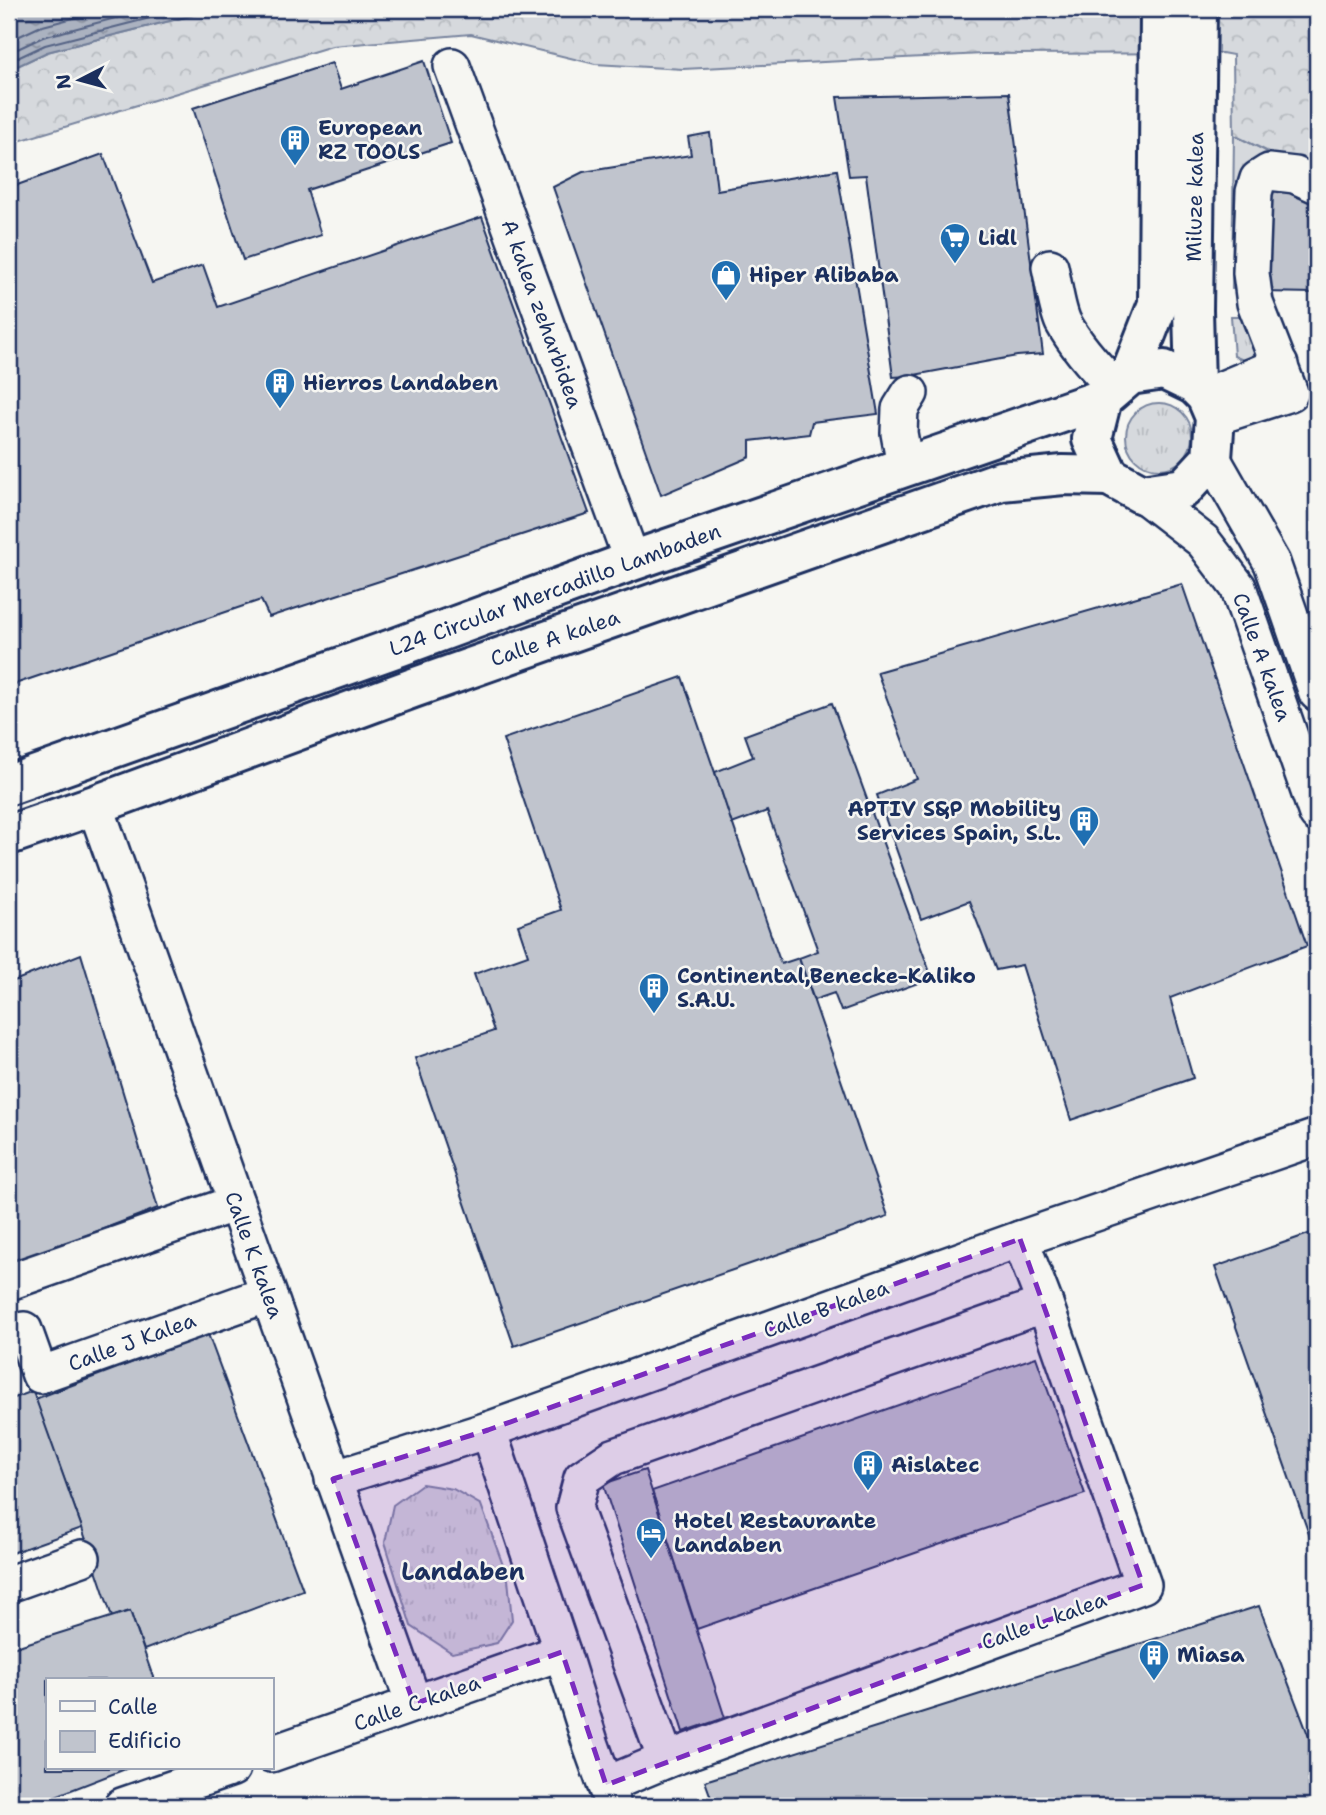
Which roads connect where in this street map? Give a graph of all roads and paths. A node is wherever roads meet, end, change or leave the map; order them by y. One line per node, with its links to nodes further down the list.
1 (1160, 9): 6 (main road, Miluze kalea)
2 (1197, 9): 7 (main road, Miluze kalea)
3 (452, 66): 11 (street, A kalea zeharbidea)
4 (1317, 185): 7 (street)
5 (1050, 267): 6 (street)
6 (1116, 387): 7 (main road); 9 (main road); 11 (main road, L24 Circular Mercadillo Lambaden)
7 (1206, 399): 8 (main road)
8 (1212, 458): 10 (main road); 12 (street, Calle A kalea)
9 (1109, 476): 10 (main road); 15 (main road, Calle A kalea)
10 (1142, 494): 17 (street, Calle A kalea)
11 (632, 561): 13 (main road, L24 Circular Mercadillo Lambaden)
12 (1317, 692)
13 (216, 712): 14 (main road, L24 Circular Mercadillo Lambaden); 15 (main road)
14 (9, 785)
15 (95, 805): 16 (main road); 18 (main road, Calle A kalea); 20 (street, Calle K kalea)
16 (9, 807)
17 (1317, 814)
18 (9, 835)
19 (1317, 1137): 21 (street, Calle B kalea)
20 (236, 1203): 22 (street, Calle J Kalea); 23 (street, Calle K kalea)
21 (1020, 1238): 24 (street, Calle L kalea); 26 (street, Calle B kalea)
22 (9, 1283): 25 (street, Calle J Kalea)
23 (268, 1294): 25 (street, Calle J Kalea); 27 (street, Calle K kalea)
24 (1045, 1304): 33 (street); 33 (street, Calle L kalea)
25 (17, 1333)
26 (488, 1430): 27 (street, Calle B kalea); 30 (street, Calle L kalea)
27 (333, 1479): 31 (street, Calle K kalea)
28 (82, 1558): 29 (street)
29 (9, 1584)
30 (562, 1652): 31 (street, Calle C kalea); 35 (street, Calle L kalea)
31 (414, 1704): 32 (street, Calle C kalea)
32 (273, 1753)
33 (666, 1760): 35 (street, Calle L kalea)
34 (226, 1770): 36 (street)
35 (610, 1796)
36 (122, 1806)

